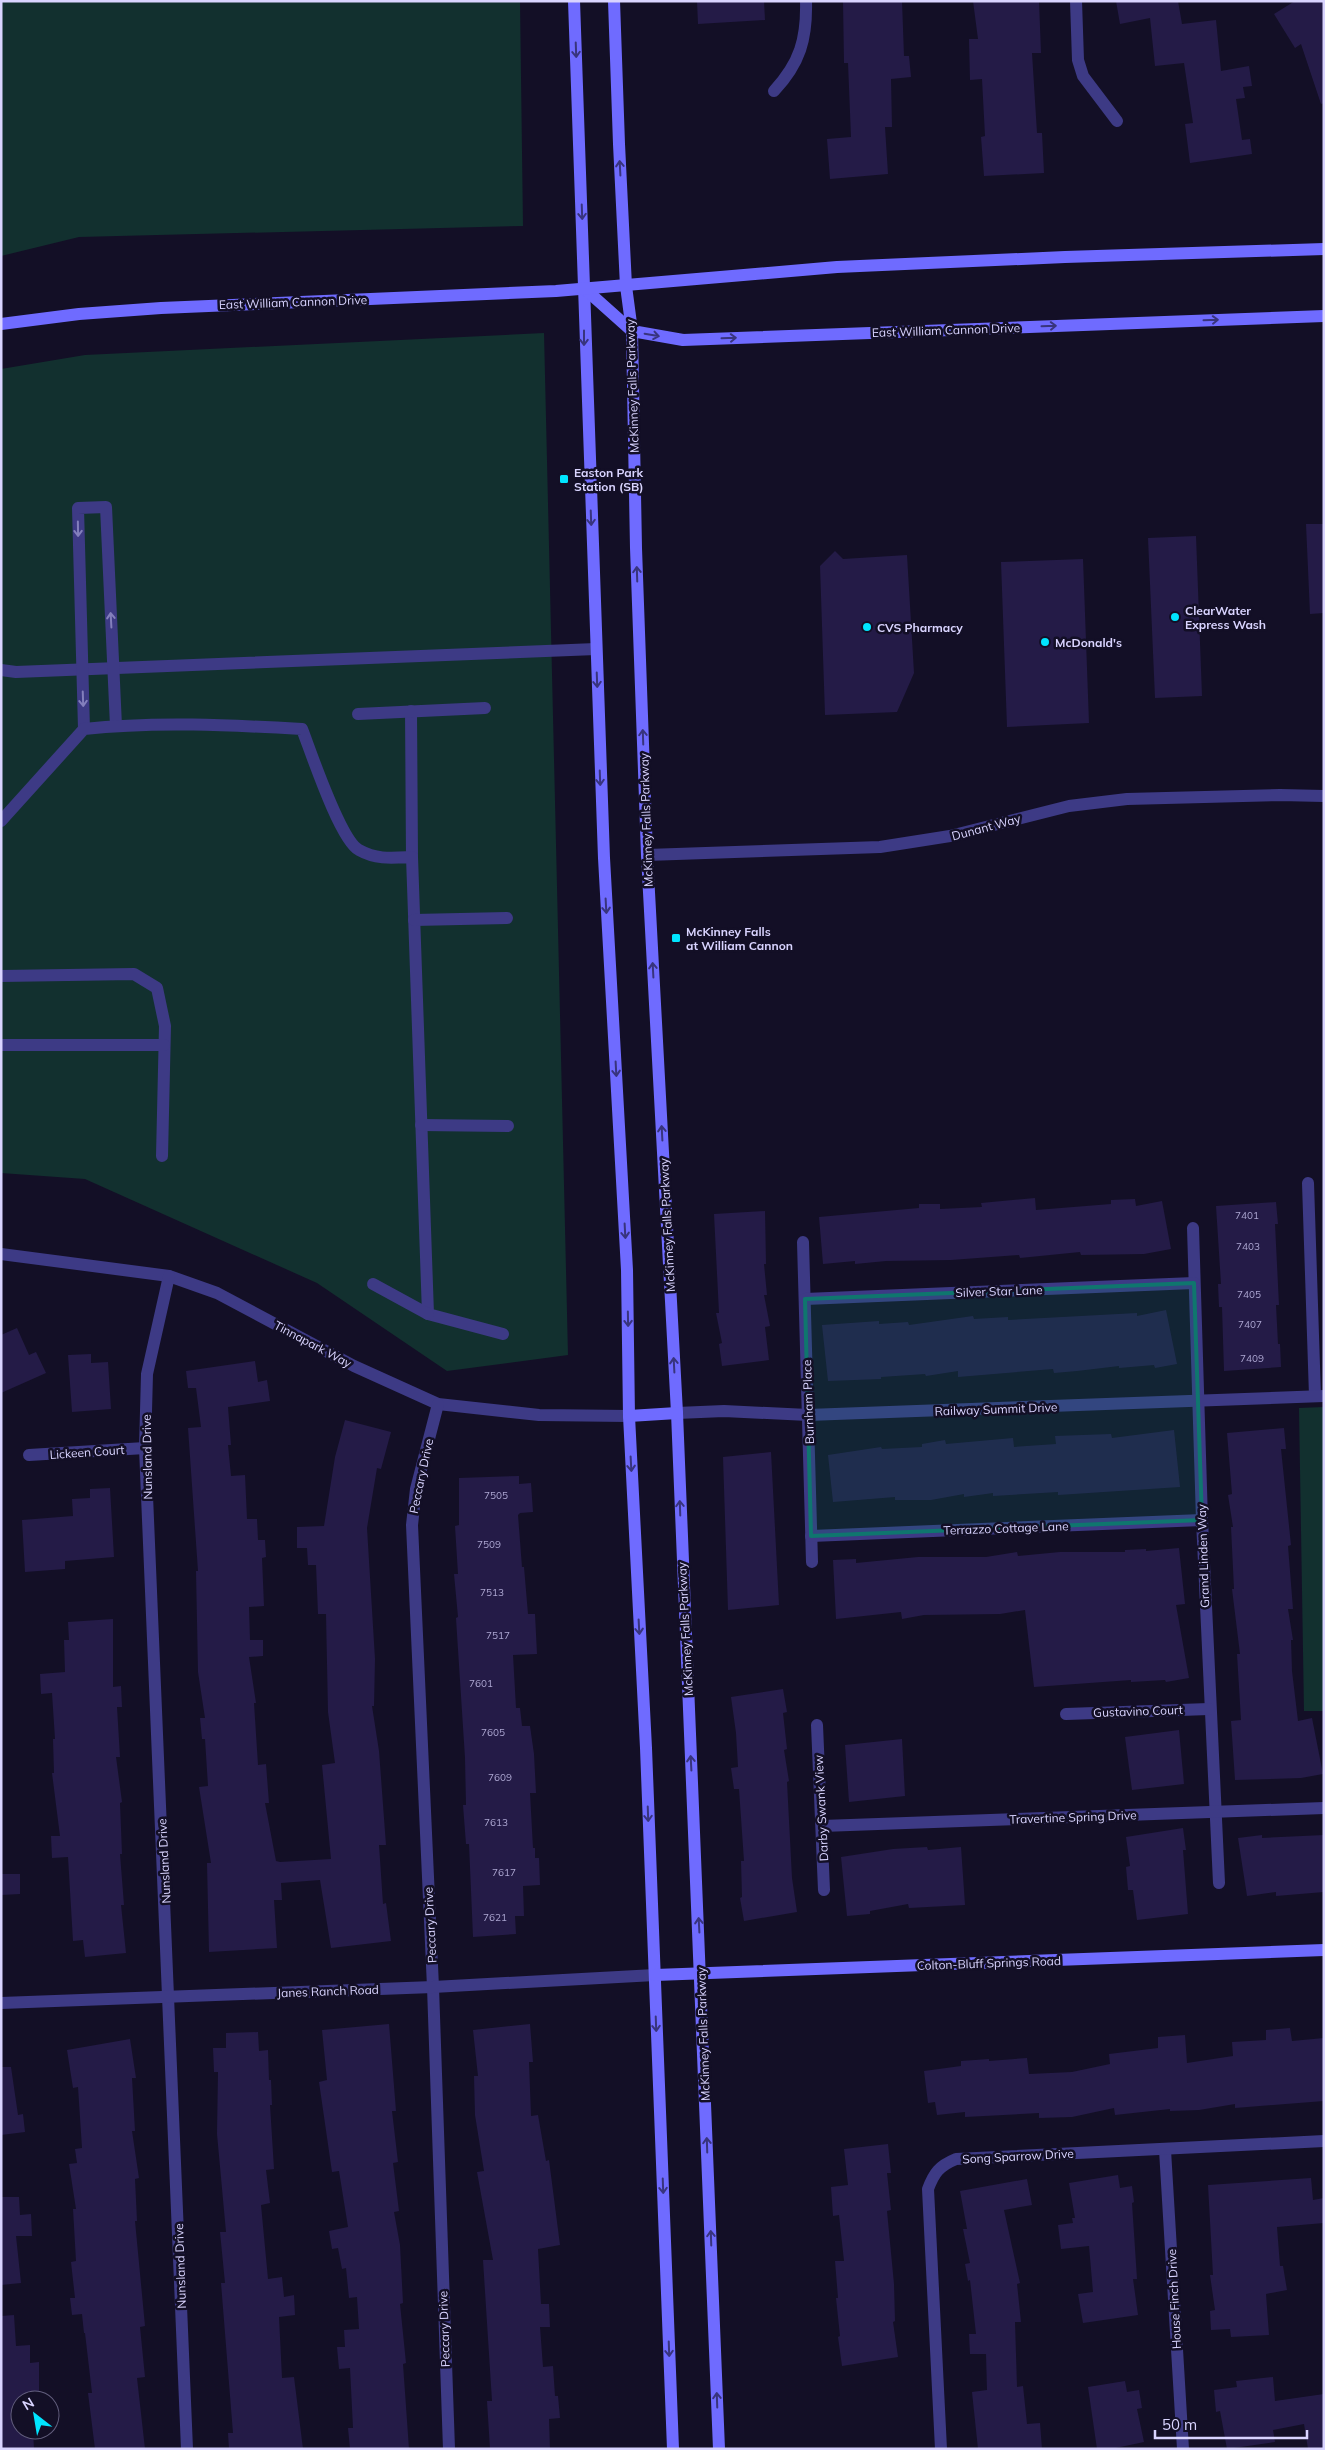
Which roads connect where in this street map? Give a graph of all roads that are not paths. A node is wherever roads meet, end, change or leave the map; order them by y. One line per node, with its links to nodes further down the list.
1 (574, 1): 9 (main road, one-way to 9)
2 (614, 1): 8 (main road, McKinney Falls Parkway, one-way to 2)
3 (806, 1): 5 (street)
4 (1076, 1): 6 (street)
5 (774, 91)
6 (1117, 121)
7 (1324, 249): 8 (main road, East William Cannon Drive)
8 (626, 286): 9 (main road, East William Cannon Drive); 12 (main road, McKinney Falls Parkway)
9 (585, 289): 11 (main road, East William Cannon Drive); 12 (main road); 13 (main road, one-way to 13)
10 (1324, 316): 12 (main road, East William Cannon Drive, one-way to 10)
11 (1, 324)
12 (632, 331): 24 (main road, McKinney Falls Parkway, one-way to 12)
13 (596, 649): 14 (street); 50 (main road, one-way to 50)
14 (113, 668): 15 (street); 15 (street, one-way to 15); 20 (street)
15 (82, 669): 16 (street); 21 (street, one-way to 21)
16 (1, 670)
17 (485, 708): 18 (street)
18 (411, 711): 19 (street); 25 (street)
19 (358, 714)
20 (116, 726): 21 (street); 25 (street)
21 (84, 729): 23 (street)
22 (1324, 796): 24 (street, Dunant Way)
23 (1, 821)
24 (648, 855): 48 (main road, McKinney Falls Parkway, one-way to 24)
25 (412, 857): 27 (street)
26 (507, 918): 27 (street)
27 (414, 920): 31 (street)
28 (1, 976): 30 (street)
29 (1, 1045): 30 (street)
30 (164, 1045): 33 (street)
31 (421, 1125): 32 (street); 43 (street)
32 (508, 1126)
33 (162, 1156)
34 (1308, 1183): 39 (street)
35 (1193, 1228): 40 (street, Grand Linden Way)
36 (803, 1242): 42 (street, Burnham Place)
37 (1, 1254): 38 (street, Tinnapark Way)
38 (168, 1276): 47 (street, Tinnapark Way); 51 (street, Nunsland Drive)
39 (1318, 1278): 45 (street)
40 (1194, 1283): 42 (street, Silver Star Lane); 46 (street, Grand Linden Way)
41 (373, 1284): 43 (street)
42 (805, 1299): 49 (street, Burnham Place)
43 (428, 1314): 44 (street)
44 (503, 1334)
45 (1320, 1396): 46 (street, Railway Summit Drive)
46 (1198, 1402): 49 (street, Railway Summit Drive); 53 (street, Grand Linden Way)
47 (438, 1404): 50 (street, Tinnapark Way); 67 (street, Peccary Drive)
48 (677, 1413): 49 (street, Railway Summit Drive); 50 (main road); 65 (main road, McKinney Falls Parkway, one-way to 48)
49 (808, 1415): 54 (street, Burnham Place)
50 (629, 1416): 66 (main road, one-way to 66)
51 (145, 1448): 52 (street, Lickeen Court); 68 (street, Nunsland Drive)
52 (29, 1455)
53 (1202, 1520): 54 (street, Terrazzo Cottage Lane); 56 (street, Grand Linden Way)
54 (811, 1536): 55 (street, Burnham Place)
55 (812, 1562)
56 (1210, 1709): 57 (street, Gustavino Court); 60 (street, Grand Linden Way)
57 (1066, 1714)
58 (817, 1725): 61 (street, Darby Swank View)
59 (1324, 1808): 60 (street, Travertine Spring Drive)
60 (1215, 1812): 61 (street, Travertine Spring Drive); 62 (street, Grand Linden Way)
61 (822, 1826): 63 (street, Darby Swank View)
62 (1219, 1883)
63 (824, 1890)
64 (1324, 1950): 65 (main road, Colton-Bluff Springs Road)
65 (701, 1974): 66 (main road, Colton-Bluff Springs Road); 75 (main road, McKinney Falls Parkway, one-way to 65)
66 (655, 1975): 67 (street, Janes Ranch Road); 74 (main road, one-way to 74)
67 (433, 1987): 68 (street, Janes Ranch Road); 73 (street, Peccary Drive)
68 (170, 1996): 69 (street, Janes Ranch Road); 72 (street, Nunsland Drive)
69 (1, 2002)
70 (1324, 2141): 71 (street, Song Sparrow Drive)
71 (1165, 2150): 76 (street, Song Sparrow Drive); 77 (street, House Finch Drive)
72 (187, 2449)
73 (449, 2449)
74 (673, 2449)
75 (719, 2449)
76 (941, 2449)
77 (1183, 2449)

